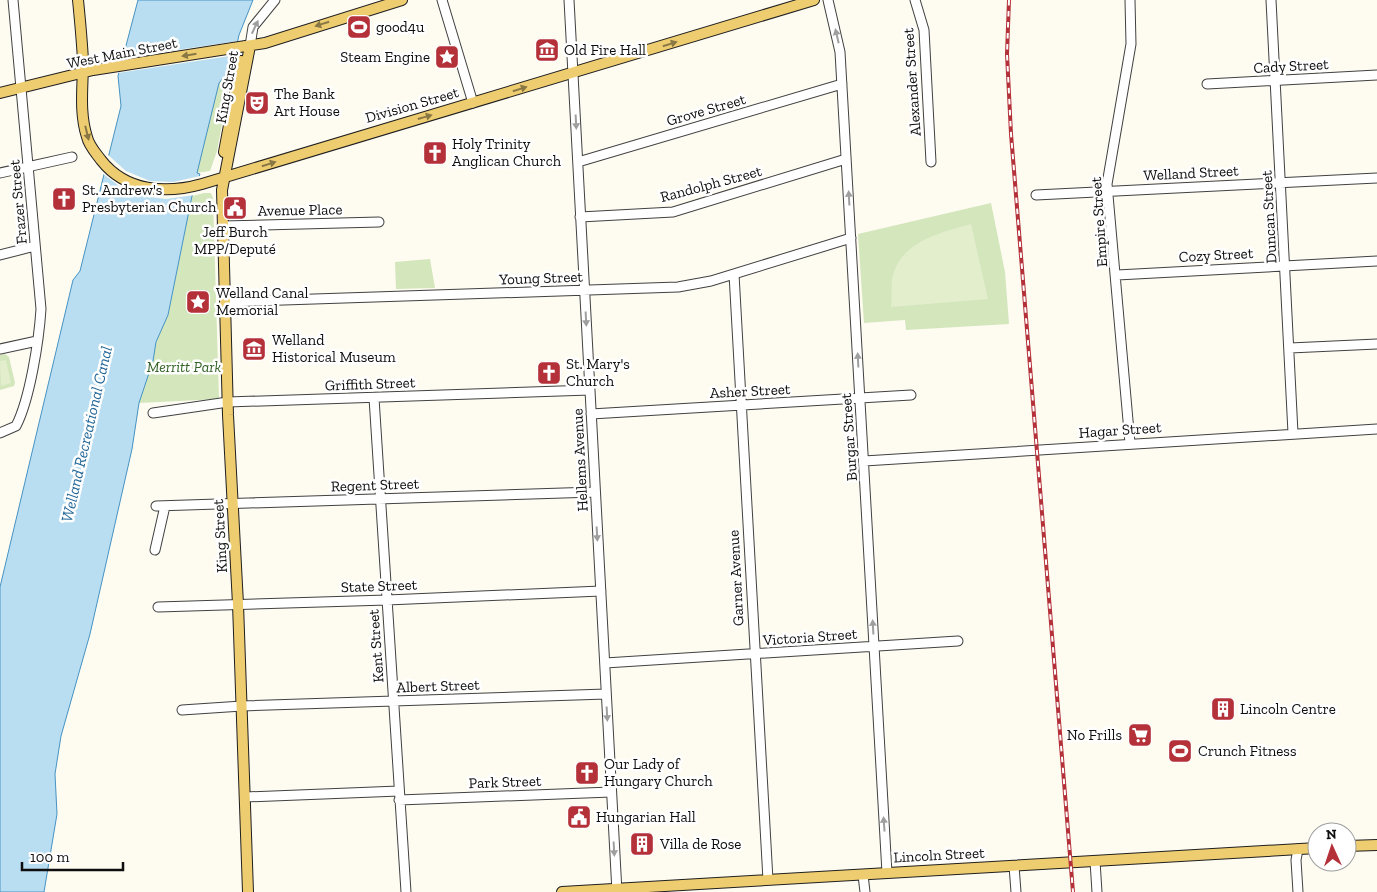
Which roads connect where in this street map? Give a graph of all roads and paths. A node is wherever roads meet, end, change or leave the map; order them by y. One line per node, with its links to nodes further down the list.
1 (13, 0): 19 (street, Frazer Street)
2 (78, 0): 14 (main road, Division Street)
3 (275, 0): 12 (street, one-way to 3)
4 (402, 0): 12 (main road, West Main Street, one-way to 12)
5 (442, 0): 21 (street)
6 (569, 0): 13 (street, Hellems Avenue)
7 (814, 0): 13 (main road, Division Street, one-way to 7)
8 (828, 0): 17 (street, Burgar Street, one-way to 8)
9 (915, 0): 25 (street, Alexander Street)
10 (1130, 0): 31 (street, Empire Street)
11 (1271, 0): 16 (street, Duncan Street)
12 (250, 46): 14 (main road, West Main Street, one-way to 14); 28 (main road, King Street)
13 (573, 73): 21 (main road, Division Street, one-way to 13); 24 (street, Hellems Avenue, one-way to 24)
14 (82, 74): 19 (main road, West Main Street); 28 (main road, Division Street, one-way to 28)
15 (1377, 75): 16 (street, Cady Street)
16 (1276, 80): 18 (street, Cady Street); 30 (street, Duncan Street)
17 (842, 84): 23 (street, Burgar Street); 24 (street, Grove Street)
18 (1206, 84)
19 (21, 89): 20 (main road, West Main Street); 26 (street, Frazer Street)
20 (0, 93)
21 (473, 103): 28 (main road, Division Street, one-way to 21)
22 (72, 157): 26 (street)
23 (846, 159): 33 (street, Randolph Street); 36 (street, Burgar Street, one-way to 23)
24 (578, 162): 33 (street, Hellems Avenue)
25 (931, 162)
26 (29, 166): 27 (street); 37 (street, Frazer Street)
27 (0, 173)
28 (223, 178): 35 (main road, King Street)
29 (1377, 178): 30 (street, Welland Street)
30 (1281, 182): 31 (street, Welland Street); 40 (street, Duncan Street)
31 (1109, 191): 32 (street, Welland Street); 42 (street, Empire Street)
32 (1036, 195)
33 (580, 217): 43 (street, Hellems Avenue)
34 (379, 222): 35 (street, Avenue Place)
35 (222, 226): 44 (main road, King Street)
36 (851, 238): 41 (street, Young Street); 52 (street, Burgar Street, one-way to 36)
37 (35, 246): 38 (street); 45 (street, Frazer Street)
38 (0, 255)
39 (1377, 261): 40 (street, Cozy Street)
40 (1286, 265): 42 (street, Cozy Street); 47 (street, Duncan Street)
41 (734, 274): 43 (street, Young Street); 54 (street, Garner Avenue)
42 (1117, 275): 60 (street, Empire Street)
43 (584, 290): 44 (street, Young Street); 49 (street, Hellems Avenue, one-way to 49)
44 (225, 302): 53 (main road, King Street)
45 (37, 341): 48 (street); 59 (street, Frazer Street)
46 (1377, 344): 47 (street)
47 (1290, 348): 58 (street, Duncan Street)
48 (0, 349)
49 (590, 390): 51 (street, Griffith Street); 56 (street, Hellems Avenue)
50 (911, 395): 52 (street, Asher Street)
51 (374, 398): 53 (street, Griffith Street); 63 (street, Kent Street)
52 (860, 399): 54 (street, Asher Street); 61 (street, Burgar Street)
53 (228, 402): 55 (street, Griffith Street); 64 (main road, King Street)
54 (741, 406): 56 (street, Asher Street); 72 (street, Garner Avenue)
55 (153, 414)
56 (591, 414): 62 (street, Hellems Avenue)
57 (1377, 429): 58 (street, Hagar Street)
58 (1293, 432): 60 (street, Hagar Street)
59 (0, 433)
60 (1130, 443): 61 (street, Hagar Street)
61 (864, 461): 71 (street, Burgar Street, one-way to 61)
62 (595, 492): 63 (street, Regent Street); 66 (street, Hellems Avenue, one-way to 66)
63 (381, 499): 64 (street, Regent Street); 67 (street, Kent Street)
64 (233, 502): 65 (street, Regent Street); 68 (main road, King Street)
65 (155, 550)
66 (600, 591): 67 (street, State Street); 73 (street, Hellems Avenue)
67 (387, 600): 68 (street, State Street); 75 (street, Kent Street)
68 (238, 604): 69 (street, State Street); 76 (main road, King Street)
69 (158, 607)
70 (958, 641): 71 (street, Victoria Street)
71 (874, 646): 72 (street, Victoria Street); 87 (street, Burgar Street, one-way to 71)
72 (754, 655): 73 (street, Victoria Street); 89 (street, Garner Avenue)
73 (604, 663): 74 (street, Hellems Avenue)
74 (606, 694): 75 (street, Albert Street); 78 (street, Hellems Avenue, one-way to 78)
75 (393, 701): 76 (street, Albert Street); 79 (street, Kent Street)
76 (242, 706): 77 (street, Albert Street); 80 (main road, King Street)
77 (182, 710)
78 (611, 792): 79 (street, Park Street); 90 (street, Hellems Avenue, one-way to 90)
79 (399, 796): 80 (street, Park Street); 92 (street, Kent Street)
80 (246, 797): 91 (main road, King Street)
81 (1377, 845): 82 (main road)
82 (1357, 846)
83 (1298, 849): 84 (main road, Lincoln Street); 85 (main road, Lincoln Street); 97 (street)
84 (1307, 849)
85 (1095, 861): 86 (main road, Lincoln Street); 96 (street)
86 (1014, 866): 87 (main road, Lincoln Street); 95 (street)
87 (887, 873): 88 (main road, Lincoln Street)
88 (864, 875): 89 (main road, Lincoln Street); 94 (street)
89 (768, 880): 90 (main road, Lincoln Street)
90 (617, 891): 93 (main road, Lincoln Street)
91 (248, 892)
92 (406, 892)
93 (562, 892)
94 (865, 892)
95 (1016, 892)
96 (1097, 892)
97 (1298, 892)

